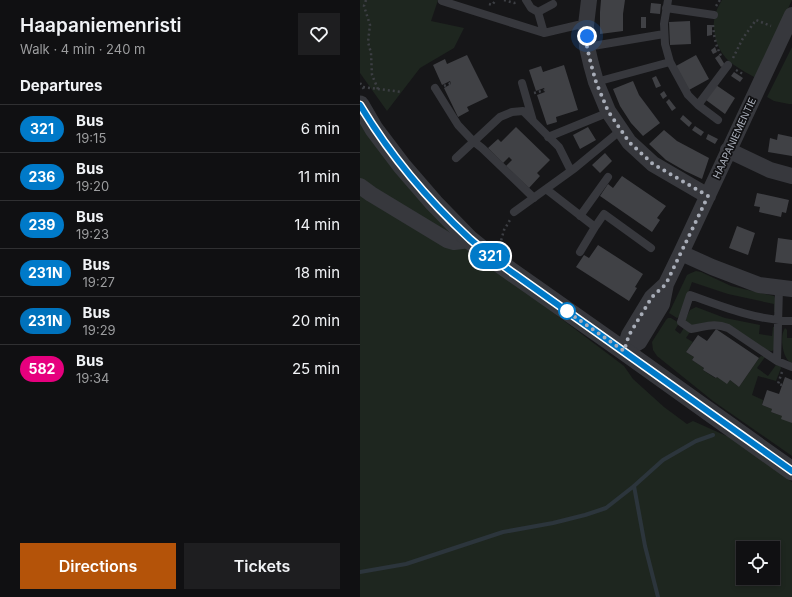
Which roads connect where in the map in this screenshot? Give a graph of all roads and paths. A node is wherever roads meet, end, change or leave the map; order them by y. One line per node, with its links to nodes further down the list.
1 (366, 0): 23 (path)
2 (443, 0): 13 (lane)
3 (526, 0): 8 (lane)
4 (589, 0): 11 (street)
5 (720, 0): 9 (path)
6 (553, 4): 8 (lane)
7 (667, 4): 9 (lane); 14 (lane)
8 (538, 12): 13 (lane)
9 (714, 15): 17 (path)
10 (792, 15): 33 (street, HAAPANIEMENTIE)
11 (586, 25): 13 (lane); 15 (street)
12 (774, 26): 17 (path)
13 (544, 33)
14 (664, 34): 15 (lane); 16 (lane)
15 (587, 47): 19 (street)
16 (670, 62): 19 (lane); 26 (lane)
17 (728, 66): 18 (path); 26 (lane)
18 (742, 74)
19 (596, 82): 27 (street)
20 (360, 83): 25 (path)
21 (522, 83): 29 (lane)
22 (435, 88): 32 (lane)
23 (378, 89): 24 (path); 25 (path)
24 (402, 92)
25 (363, 95): 45 (street)
26 (698, 105): 28 (lane)
27 (608, 111): 30 (street); 31 (lane)
28 (718, 120)
29 (533, 121): 31 (lane); 32 (lane)
30 (621, 132): 35 (lane); 40 (street)
31 (548, 137): 35 (lane)
32 (474, 141): 34 (lane); 41 (lane)
33 (728, 150): 37 (street); 40 (street, HAAPANIEMENTIE)
34 (456, 158)
35 (571, 171): 39 (lane)
36 (608, 176): 43 (lane)
37 (792, 176)
38 (360, 186): 45 (street)
39 (546, 189): 41 (lane); 43 (lane)
40 (708, 196): 49 (street, HAAPANIEMENTIE)
41 (534, 198): 42 (lane)
42 (514, 212): 46 (path)
43 (580, 216): 44 (lane)
44 (595, 227): 47 (lane); 48 (lane)
45 (470, 240): 53 (street)
46 (496, 247)
47 (651, 248)
48 (580, 252)
49 (681, 254): 50 (street); 53 (street, HAAPANIEMENTIE)
50 (786, 288): 51 (lane)
51 (778, 321): 52 (lane); 54 (lane); 54 (lane)
52 (792, 321)
53 (624, 351): 57 (street)
54 (777, 361): 55 (lane)
55 (789, 366): 56 (path)
56 (782, 385)
57 (792, 471)

